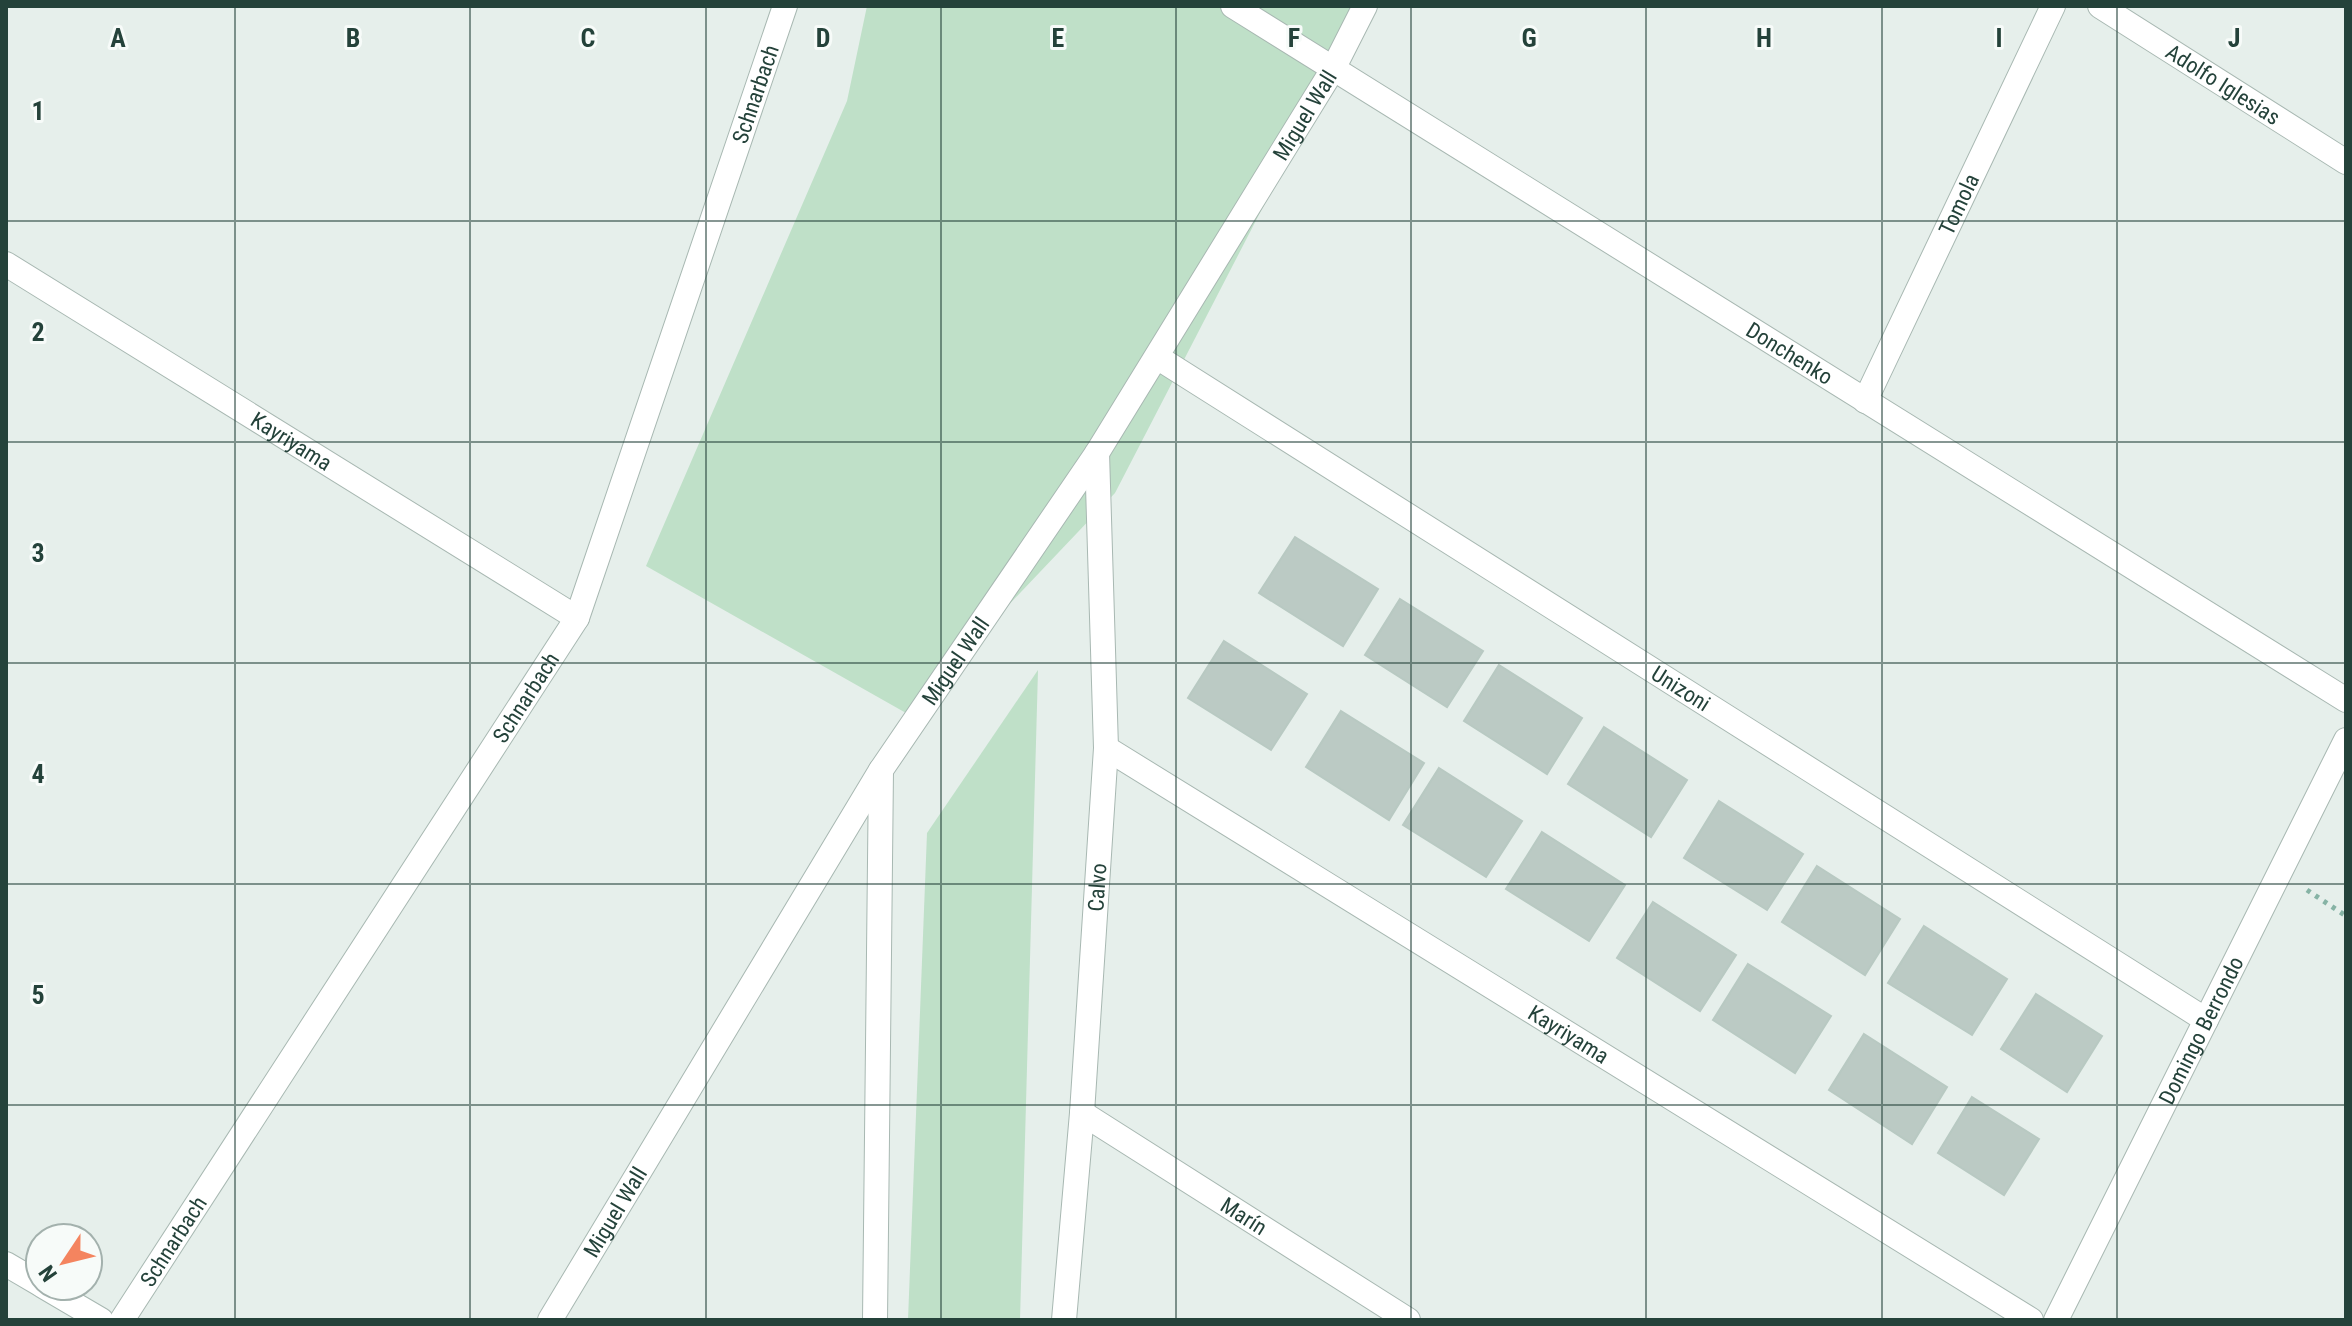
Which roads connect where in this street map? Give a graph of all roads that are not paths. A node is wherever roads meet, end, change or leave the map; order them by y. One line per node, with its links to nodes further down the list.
1 (785, 6): 12 (street, Schnarbach)
2 (1233, 6): 6 (street, Donchenko)
3 (1365, 6): 6 (street, Miguel Wall)
4 (2053, 6): 10 (street, Tomola)
5 (2100, 6): 7 (street, Adolfo Iglesias)
6 (1333, 69): 9 (street, Miguel Wall); 10 (street, Donchenko)
7 (2346, 162)
8 (6, 264): 12 (street, Kayriyama)
9 (1157, 357): 11 (street, Miguel Wall); 17 (street, Unizoni)
10 (1865, 401): 13 (street, Donchenko)
11 (1097, 453): 15 (street, Calvo); 16 (street, Miguel Wall)
12 (577, 618): 23 (street, Schnarbach)
13 (2346, 700)
14 (2346, 740): 17 (street, Domingo Berrondo)
15 (1106, 748): 18 (street, Calvo); 28 (street, Kayriyama)
16 (881, 770): 24 (street, Miguel Wall); 25 (street)
17 (2206, 1020): 29 (street, Domingo Berrondo)
18 (1082, 1113): 26 (street, Calvo); 27 (street, Marín)
19 (6, 1264): 20 (street)
20 (24, 1274)
21 (71, 1302): 22 (street)
22 (101, 1320)
23 (122, 1320)
24 (550, 1320)
25 (875, 1320)
26 (1064, 1320)
27 (1408, 1320)
28 (2031, 1320)
29 (2056, 1320)

